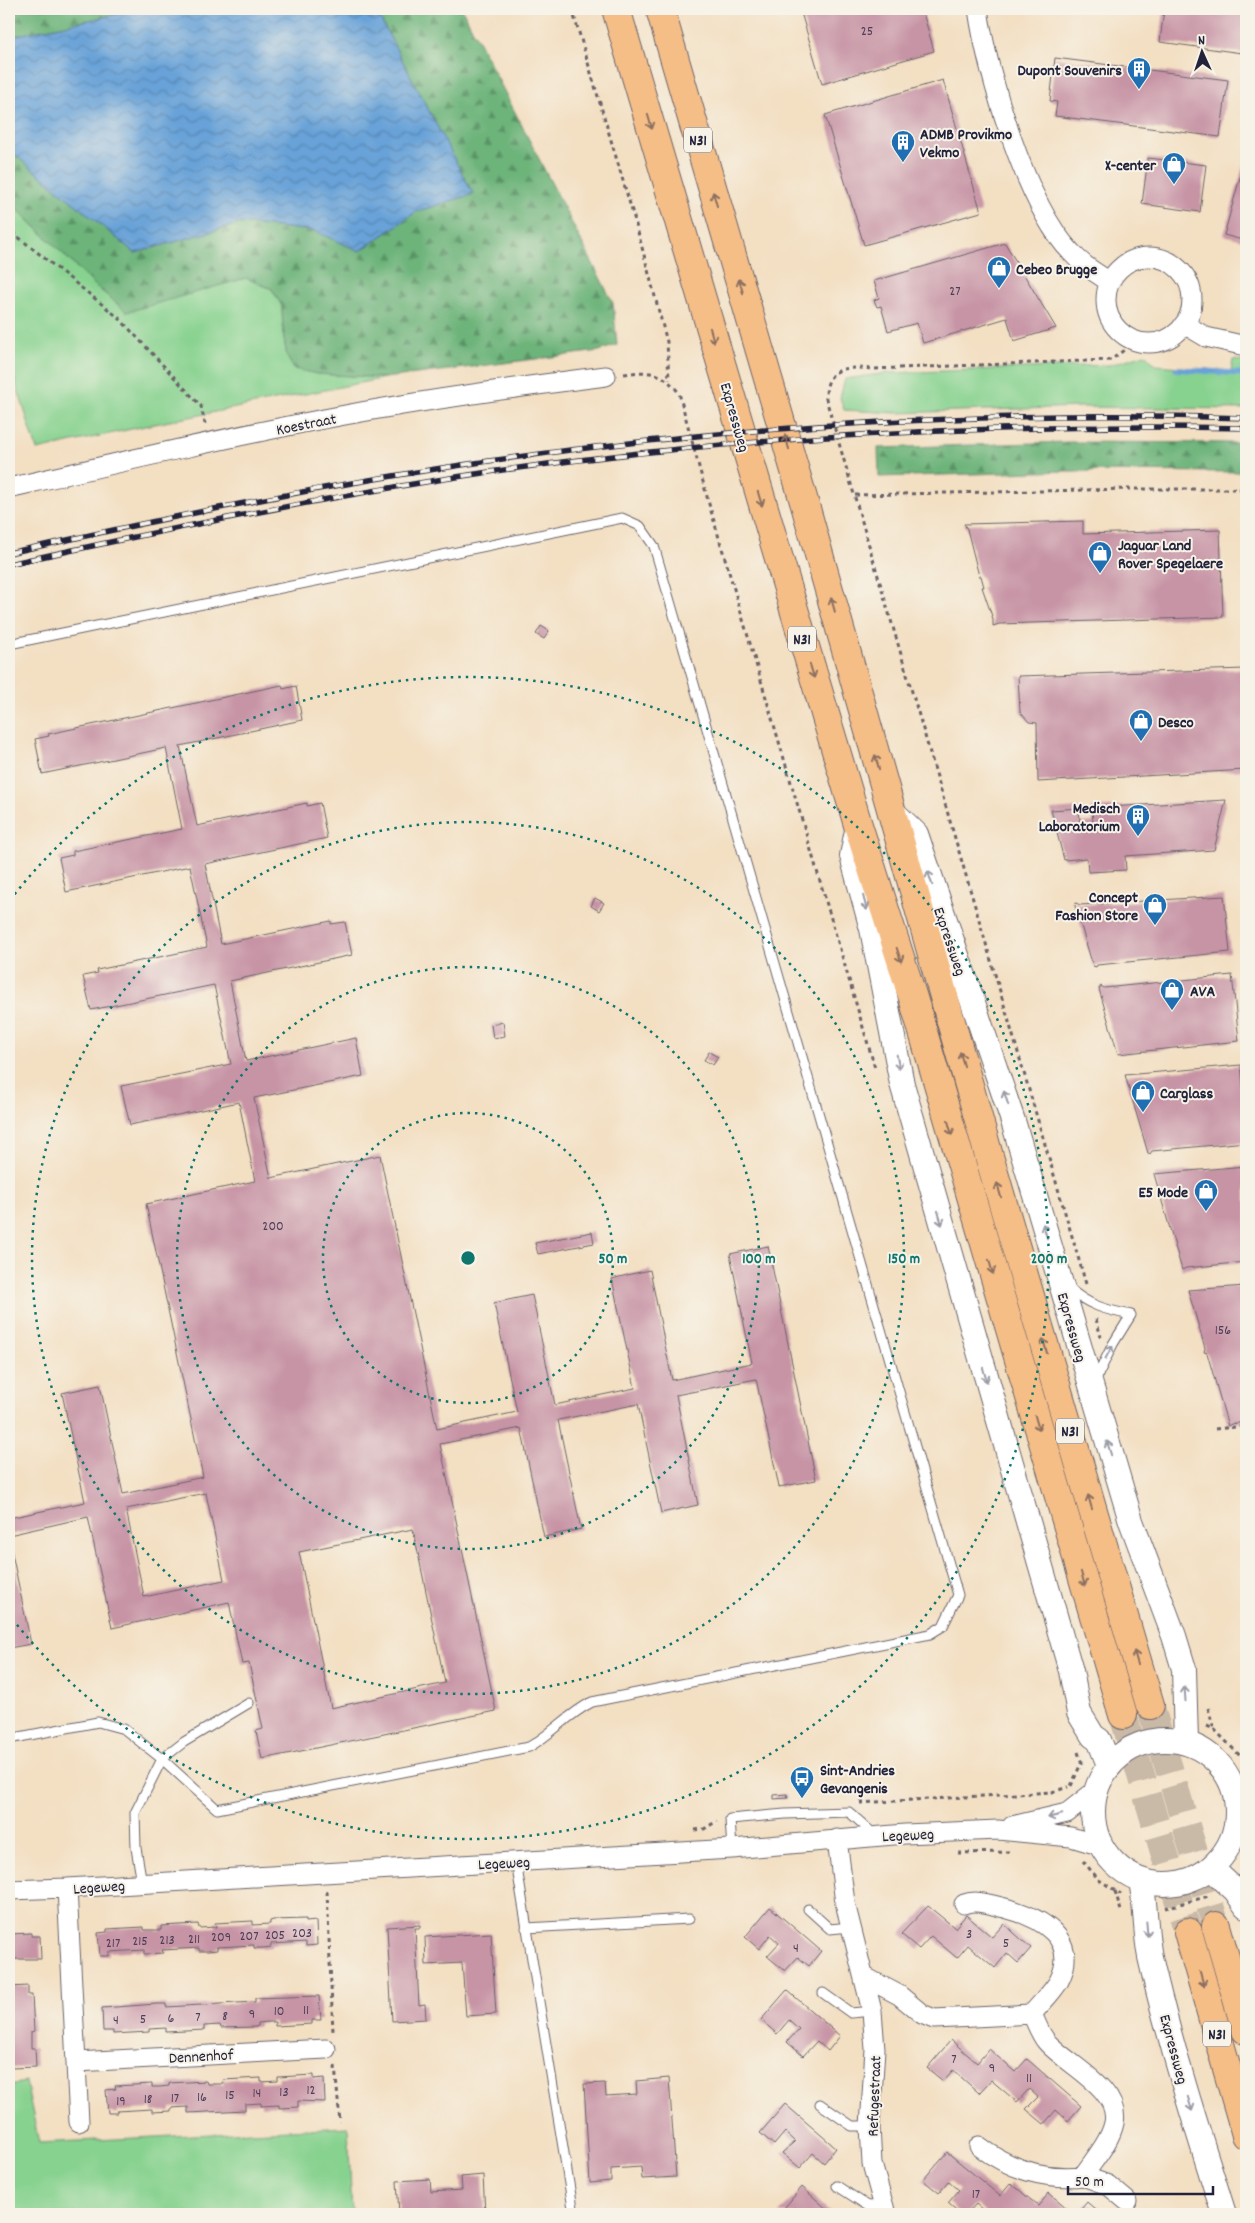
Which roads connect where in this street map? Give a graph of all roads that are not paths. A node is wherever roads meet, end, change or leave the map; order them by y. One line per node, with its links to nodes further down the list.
1 (600, 9): 7 (highway)
2 (616, 9): 7 (highway, Expressweg / N31)
3 (660, 9): 6 (highway, Expressweg / N31)
4 (664, 9): 6 (highway)
5 (978, 9): 8 (street)
6 (667, 35): 14 (highway, Expressweg / N31, one-way to 6)
7 (636, 76): 15 (highway, Expressweg / N31, one-way to 15)
8 (1110, 282): 9 (street); 9 (street)
9 (1184, 324): 10 (street)
10 (1246, 346)
11 (606, 376): 12 (street, Koestraat)
12 (9, 488)
13 (9, 644): 23 (lane)
14 (890, 809): 16 (street, Expressweg / N31, one-way to 14); 19 (highway, Expressweg / N31, one-way to 14)
15 (858, 825): 20 (highway, Expressweg / N31, one-way to 20); 24 (street, Expressweg / N31, one-way to 24)
16 (1059, 1278): 17 (street, Expressweg / N31); 17 (lane, one-way to 16)
17 (1092, 1391): 22 (street, Expressweg / N31, one-way to 17)
18 (249, 1704): 23 (lane)
19 (1150, 1705)
20 (1123, 1715)
21 (9, 1739): 23 (lane)
22 (1186, 1742): 24 (street); 25 (street)
23 (162, 1759): 36 (lane)
24 (1109, 1765): 26 (street)
25 (1239, 1786): 27 (street)
26 (1095, 1791): 28 (street, Legeweg, one-way to 28); 31 (street)
27 (1242, 1817): 34 (street)
28 (998, 1830): 29 (street, Legeweg); 31 (street, Legeweg)
29 (876, 1836): 30 (street, Legeweg); 32 (lane)
30 (838, 1839): 32 (street, Legeweg); 44 (street, Refugestraat)
31 (1098, 1845): 35 (street)
32 (732, 1849): 33 (street, Legeweg)
33 (520, 1862): 36 (street, Legeweg); 45 (lane)
34 (1211, 1868): 35 (street); 40 (street)
35 (1141, 1881): 64 (street, Expressweg, one-way to 64)
36 (142, 1883): 37 (street, Legeweg)
37 (67, 1888): 38 (street, Legeweg); 53 (street)
38 (9, 1890)
39 (964, 1904): 50 (street)
40 (1246, 1906)
41 (808, 1909): 44 (lane)
42 (689, 1919): 45 (lane)
43 (1216, 1926): 51 (highway, N31)
44 (850, 1927): 47 (street, Refugestraat)
45 (526, 1928): 63 (lane)
46 (1188, 1932): 57 (highway, N31, one-way to 57)
47 (865, 1977): 49 (street, Refugestraat); 50 (street)
48 (823, 1993): 49 (lane)
49 (872, 2011): 56 (street, Refugestraat)
50 (1032, 2014): 59 (street)
51 (1246, 2030)
52 (331, 2050): 53 (street, Dennenhof)
53 (76, 2062): 55 (street)
54 (820, 2104): 56 (lane)
55 (79, 2122)
56 (870, 2126): 62 (street, Refugestraat)
57 (1246, 2135)
58 (979, 2146): 59 (street)
59 (1083, 2176): 61 (street)
60 (837, 2186): 62 (lane)
61 (1126, 2201)
62 (884, 2210)
63 (574, 2214)
64 (1224, 2214)

